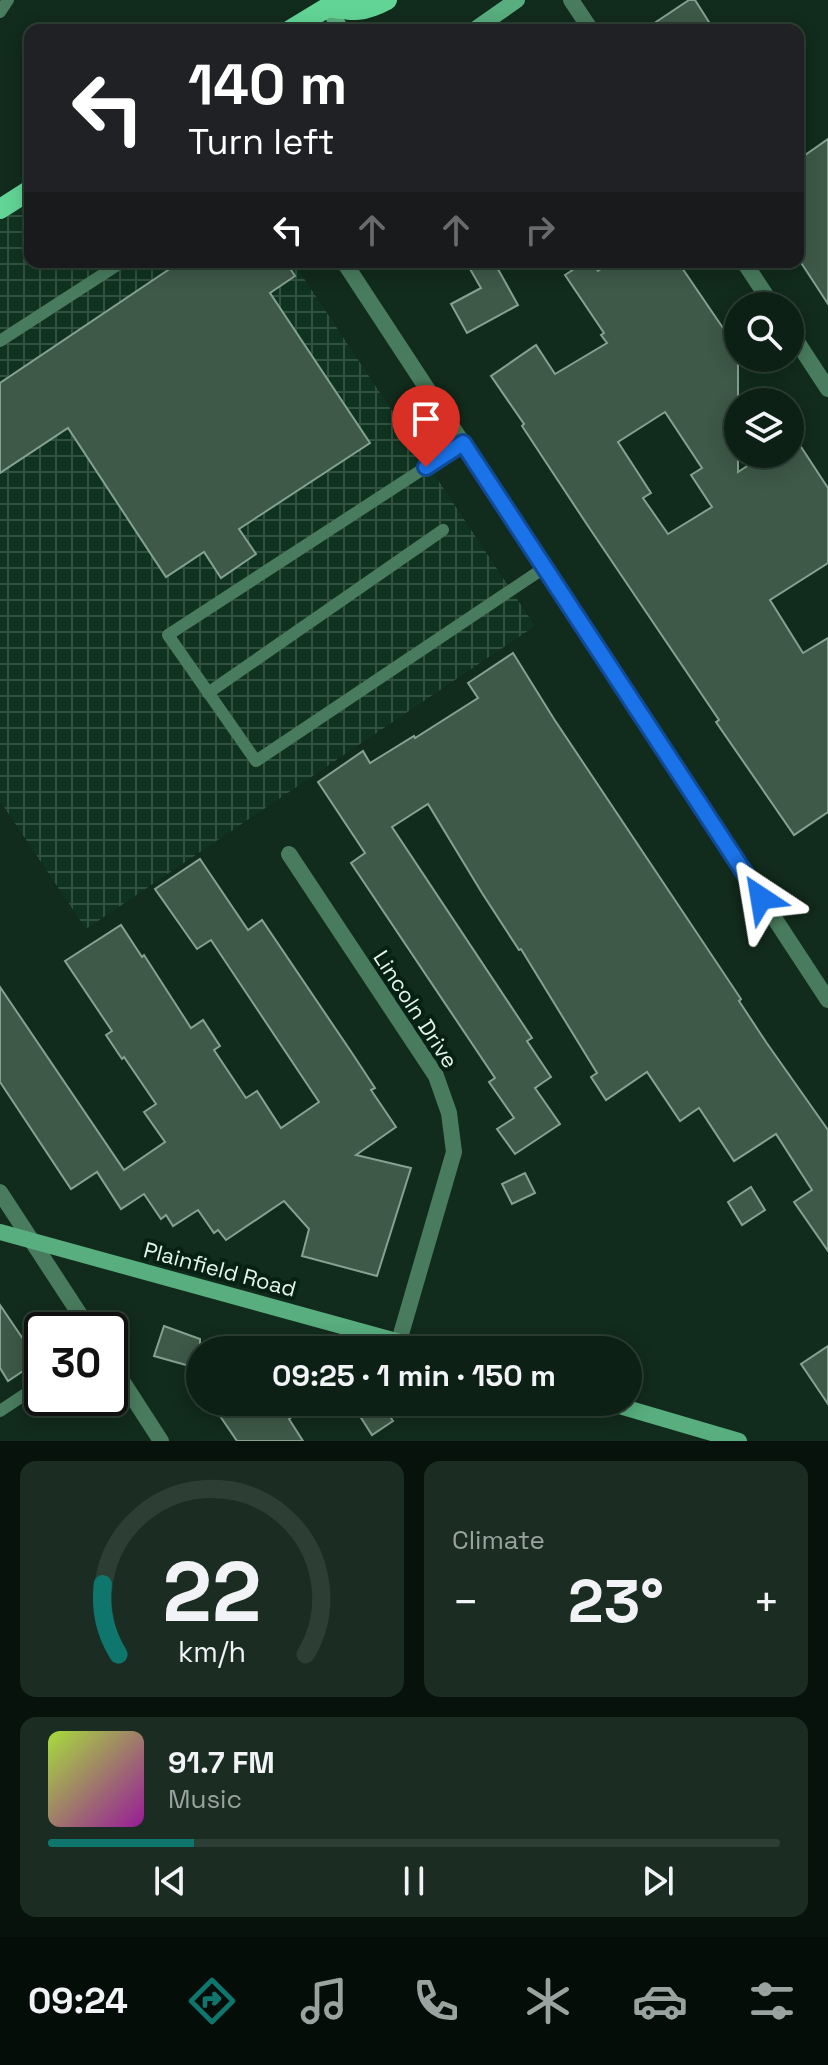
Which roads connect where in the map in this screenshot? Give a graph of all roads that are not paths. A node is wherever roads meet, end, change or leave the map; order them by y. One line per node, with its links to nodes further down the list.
1 (8, 0): 6 (lane)
2 (387, 0): 5 (main road)
3 (517, 0): 9 (street)
4 (571, 0): 10 (street)
5 (327, 2): 7 (main road); 8 (street)
6 (0, 12)
7 (298, 24)
8 (338, 24)
9 (483, 24)
10 (587, 24)
11 (24, 194): 12 (main road)
12 (0, 209)
13 (113, 268): 17 (lane)
14 (348, 268): 20 (street)
15 (748, 268): 16 (street)
16 (764, 292)
17 (0, 341)
18 (804, 352): 19 (street)
19 (828, 389)
20 (463, 443): 22 (street); 23 (lane)
21 (443, 530): 23 (lane)
22 (544, 568): 23 (lane); 25 (street)
23 (208, 693)
24 (289, 854): 31 (street, Lincoln Drive)
25 (828, 1000)
26 (0, 1192): 28 (street)
27 (0, 1232): 28 (street, Plainfield Road)
28 (32, 1240): 29 (street); 30 (street, Plainfield Road)
29 (78, 1312)
30 (381, 1336)
31 (400, 1336)
32 (128, 1390): 36 (street)
33 (24, 1395): 34 (lane)
34 (0, 1411)
35 (642, 1413): 37 (street)
36 (161, 1441)
37 (739, 1441)

